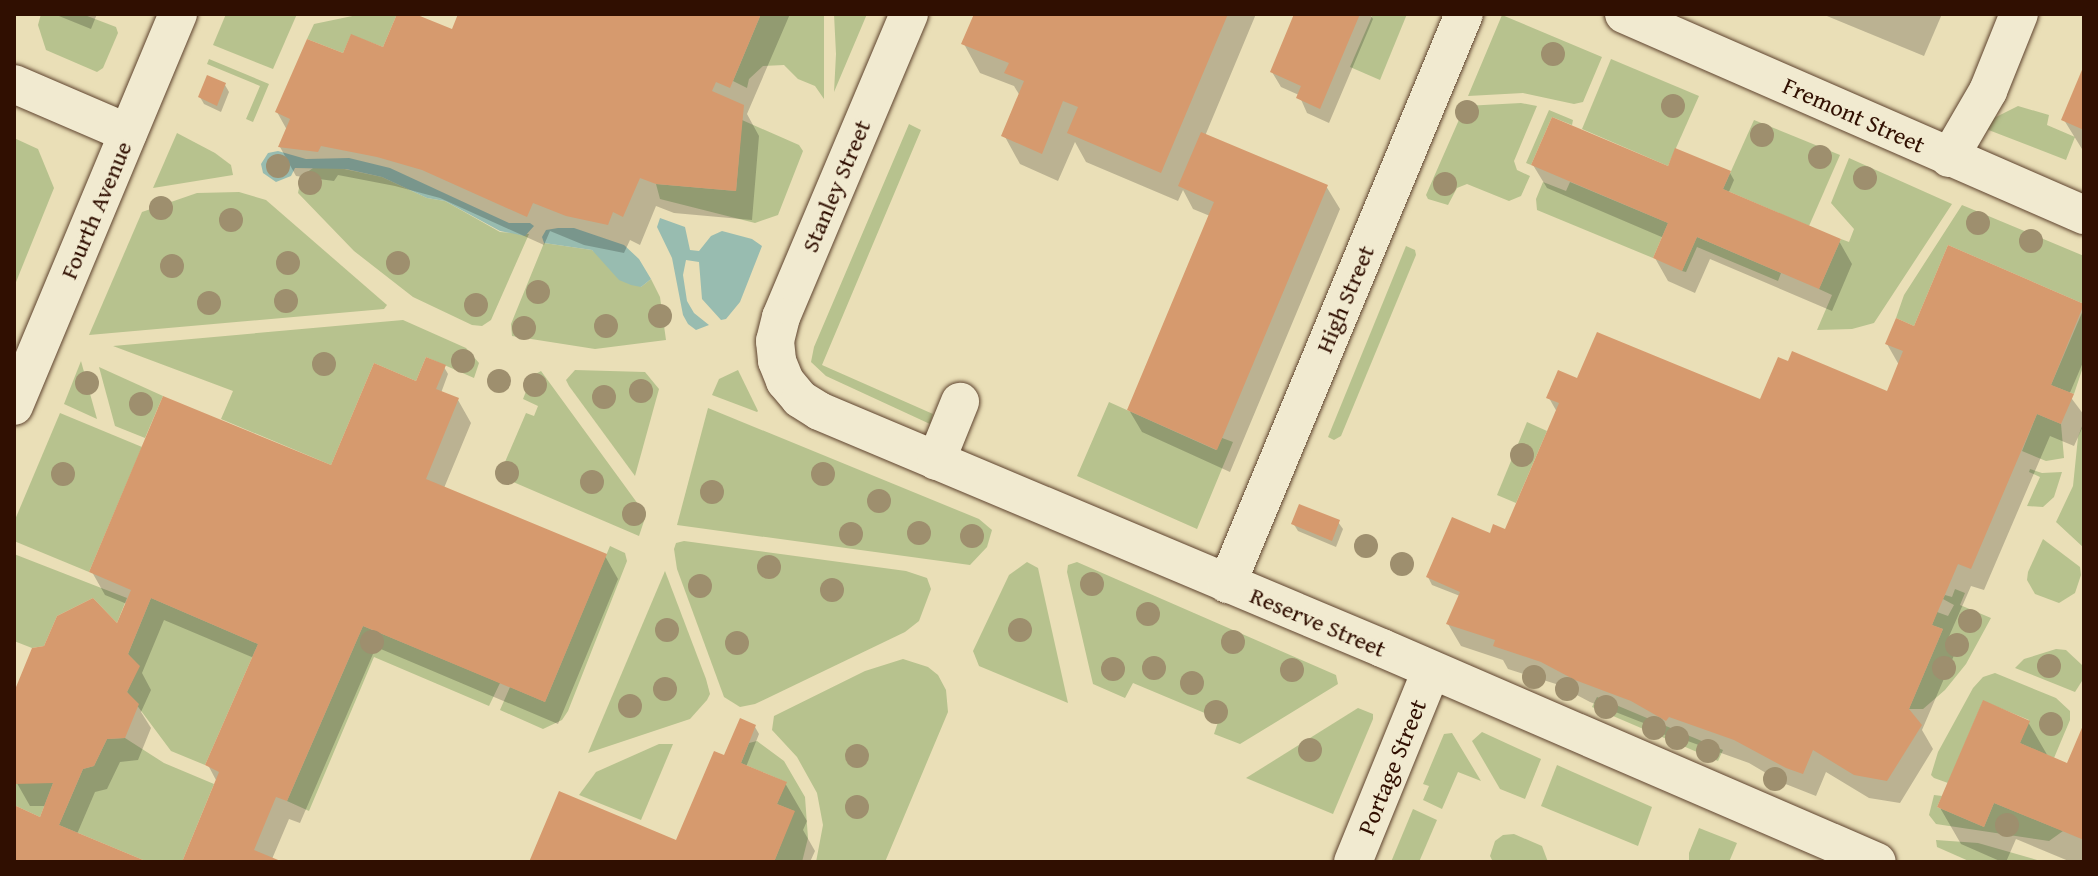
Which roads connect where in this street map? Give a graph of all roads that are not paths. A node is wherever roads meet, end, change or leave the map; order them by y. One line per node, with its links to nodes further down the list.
1 (178, 14): 7 (street, Fourth Avenue)
2 (909, 14): 10 (street, Stanley Street)
3 (1464, 14): 14 (street, High Street)
4 (1624, 14): 8 (street, Fremont Street)
5 (2019, 14): 8 (street)
6 (14, 84): 7 (street)
7 (128, 133): 12 (street, Fourth Avenue)
8 (1949, 158): 9 (street, Fremont Street)
9 (2084, 215)
10 (777, 361): 13 (street, Reserve Street)
11 (960, 402): 13 (street)
12 (14, 406)
13 (936, 461): 14 (street, Reserve Street)
14 (1227, 584): 15 (street, Reserve Street)
15 (1431, 671): 16 (street, Portage Street); 17 (street, Reserve Street)
16 (1353, 862)
17 (1877, 862)

